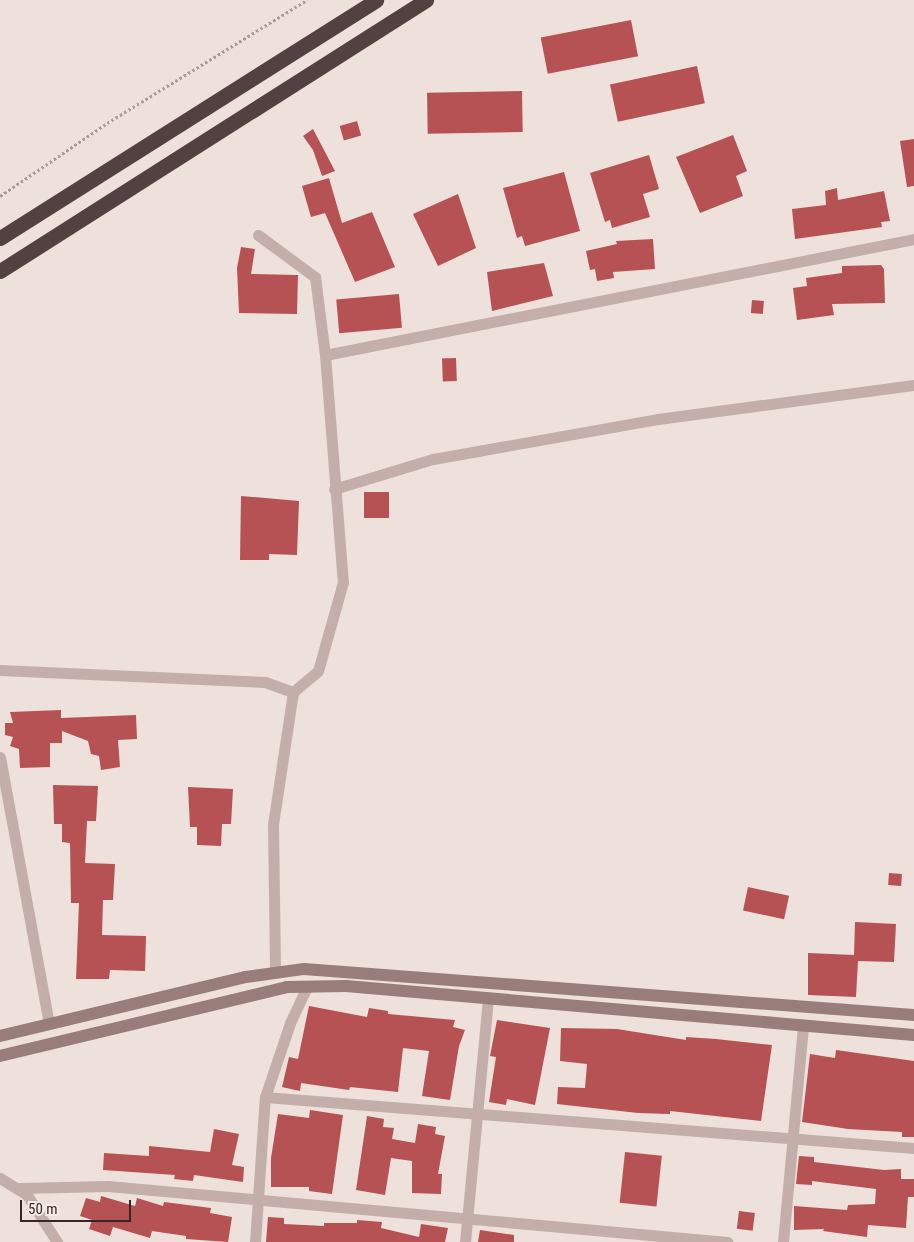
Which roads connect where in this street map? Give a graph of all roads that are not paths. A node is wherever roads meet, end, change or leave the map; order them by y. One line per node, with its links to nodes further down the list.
1 (376, 0): 4 (highway)
2 (426, 0): 6 (highway)
3 (258, 235): 7 (street)
4 (0, 238)
5 (914, 239): 7 (street)
6 (0, 271)
7 (325, 355): 9 (street)
8 (914, 385): 9 (street)
9 (334, 489): 11 (street)
10 (0, 670): 11 (street)
11 (293, 692): 13 (street)
12 (0, 757): 17 (street)
13 (275, 972): 16 (street); 17 (street)
14 (308, 987): 15 (street); 21 (street); 22 (street)
15 (488, 1000): 18 (street); 23 (street)
16 (914, 1015)
17 (49, 1024): 20 (street)
18 (803, 1026): 19 (street); 24 (street)
19 (914, 1035)
20 (0, 1036)
21 (0, 1056)
22 (265, 1097): 23 (street); 28 (street)
23 (478, 1115): 24 (street); 29 (street)
24 (791, 1138): 25 (street); 34 (street)
25 (914, 1148)
26 (0, 1178): 27 (street)
27 (19, 1188): 28 (street); 30 (street)
28 (256, 1201): 29 (street); 31 (street)
29 (467, 1216): 32 (street); 33 (street)
30 (57, 1242)
31 (255, 1242)
32 (465, 1242)
33 (727, 1242)
34 (783, 1242)

